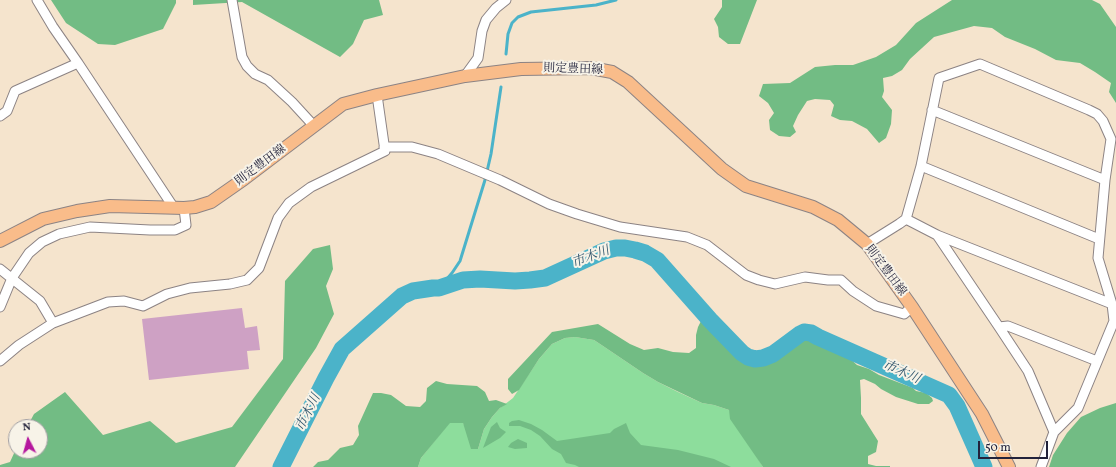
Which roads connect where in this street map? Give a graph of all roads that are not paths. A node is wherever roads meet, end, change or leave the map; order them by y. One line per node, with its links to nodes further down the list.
1 (37, 0): 4 (street)
2 (232, 0): 9 (street)
3 (506, 0): 5 (street)
4 (78, 63): 8 (street); 13 (street)
5 (465, 76): 6 (main road, 則定豊田線); 18 (main road, 則定豊田線)
6 (377, 95): 9 (main road, 則定豊田線); 10 (street)
7 (932, 110): 11 (street); 12 (street); 12 (street)
8 (0, 116)
9 (314, 126): 13 (main road, 則定豊田線)
10 (384, 146): 23 (street); 24 (street)
11 (921, 166): 14 (street); 16 (street)
12 (1105, 180): 16 (street)
13 (179, 208): 17 (main road, 則定豊田線); 20 (street)
14 (906, 219): 15 (street); 18 (street)
15 (937, 236): 21 (street); 25 (street)
16 (1099, 239): 21 (street)
17 (0, 241)
18 (867, 244): 23 (main road, 則定豊田線)
19 (0, 269): 20 (street)
20 (12, 278): 22 (street); 24 (street)
21 (1112, 304): 27 (street)
22 (0, 307)
23 (912, 307): 29 (main road, 則定豊田線)
24 (53, 323): 26 (street)
25 (999, 326): 27 (street); 28 (street)
26 (0, 361)
27 (1097, 361): 28 (street)
28 (1054, 432): 30 (street)
29 (1009, 467)
30 (1041, 467)

